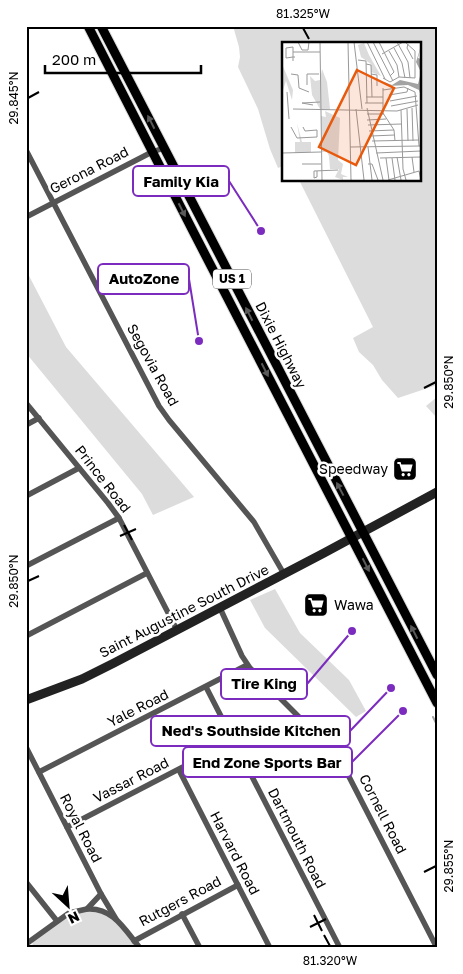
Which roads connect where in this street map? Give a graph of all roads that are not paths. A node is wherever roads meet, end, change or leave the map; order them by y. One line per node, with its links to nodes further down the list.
1 (88, 26): 3 (main road, US 1)
2 (103, 29): 3 (main road); 4 (main road, Dixie Highway / US 1, one-way to 2)
3 (93, 36): 6 (main road, US 1)
4 (164, 148): 6 (street, Gerona Road); 9 (main road, Dixie Highway / US 1, one-way to 4)
5 (26, 150): 7 (street, Segovia Road)
6 (152, 152): 7 (street, Gerona Road); 10 (main road, US 1, one-way to 10)
7 (54, 203): 8 (street, Gerona Road); 22 (street, Segovia Road)
8 (26, 217)
9 (258, 330): 10 (main road); 18 (main road, Dixie Highway / US 1, one-way to 9)
10 (247, 336): 19 (main road, US 1, one-way to 19)
11 (26, 403): 12 (street, Prince Road)
12 (39, 418): 13 (street); 14 (street, Prince Road)
13 (26, 425)
14 (80, 468): 16 (street); 17 (street, Prince Road)
15 (437, 492): 18 (street, Saint Augustine South Drive)
16 (26, 496)
17 (119, 518): 20 (street); 21 (street, Prince Road)
18 (363, 532): 19 (street, Saint Augustine South Drive); 27 (main road, Dixie Highway / US 1, one-way to 18)
19 (352, 538): 22 (street, Saint Augustine South Drive); 30 (main road, US 1, one-way to 30)
20 (26, 566)
21 (147, 574): 24 (street, Prince Road); 25 (street)
22 (284, 574): 23 (street, Saint Augustine South Drive)
23 (220, 608): 24 (street, Saint Augustine South Drive); 26 (street, Cornell Road)
24 (177, 630): 29 (street, Saint Augustine South Drive)
25 (26, 636)
26 (247, 665): 28 (street, Yale Road); 49 (street, Cornell Road)
27 (437, 675)
28 (206, 687): 31 (street, Dartmouth Road); 34 (street, Yale Road)
29 (26, 700)
30 (437, 703)
31 (233, 741): 33 (street, Vassar Road); 48 (street, Dartmouth Road)
32 (26, 747): 34 (street, Royal Road)
33 (179, 770): 35 (street, Vassar Road); 37 (street, Harvard Road)
34 (39, 772): 35 (street, Royal Road)
35 (67, 827): 38 (street, Royal Road)
36 (26, 882): 42 (street)
37 (238, 885): 40 (street, Rutgers Road); 47 (street, Harvard Road)
38 (101, 894): 39 (street); 41 (street, Royal Road)
39 (87, 909): 41 (street); 42 (street)
40 (182, 914): 43 (street, Rutgers Road); 46 (street)
41 (116, 919): 43 (street, Royal Road)
42 (57, 922): 44 (street)
43 (134, 940): 45 (street, Royal Road)
44 (26, 944)
45 (140, 948)
46 (200, 948)
47 (270, 948)
48 (340, 948)
49 (437, 948)

